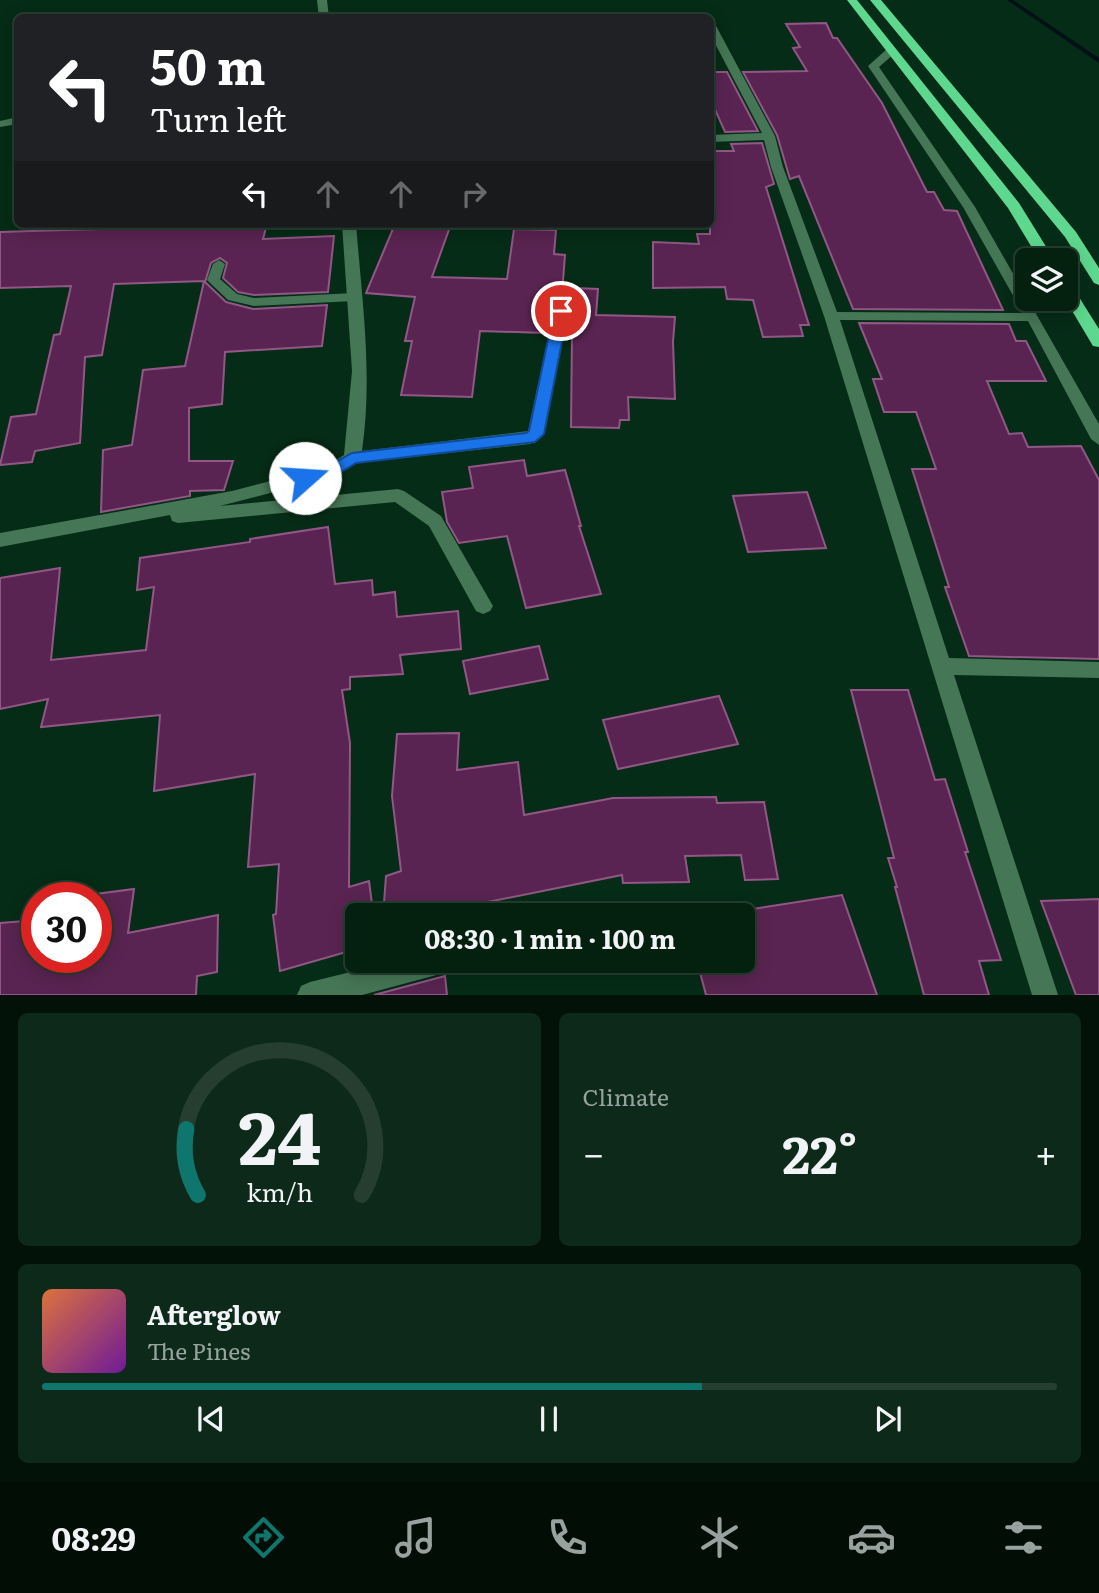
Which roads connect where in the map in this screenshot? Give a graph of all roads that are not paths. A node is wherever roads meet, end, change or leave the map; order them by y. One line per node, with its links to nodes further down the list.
1 (852, 0): 4 (highway)
2 (874, 0): 10 (highway)
3 (714, 30): 5 (street)
4 (891, 51): 8 (highway); 15 (street)
5 (769, 136): 6 (street); 14 (street)
6 (714, 139)
7 (349, 228): 12 (street)
8 (1040, 248)
9 (219, 264): 12 (lane)
10 (1099, 280)
11 (566, 286): 18 (street)
12 (354, 297): 18 (street)
13 (1078, 308): 16 (highway)
14 (831, 316): 15 (street); 22 (street)
15 (1033, 317): 17 (street)
16 (1099, 342)
17 (1099, 439)
18 (352, 458): 19 (street)
19 (108, 520): 20 (street); 21 (street)
20 (0, 540)
21 (483, 606)
22 (943, 666): 23 (street); 26 (street)
23 (1099, 670)
24 (397, 973): 25 (street)
25 (310, 995)
26 (1045, 995)

